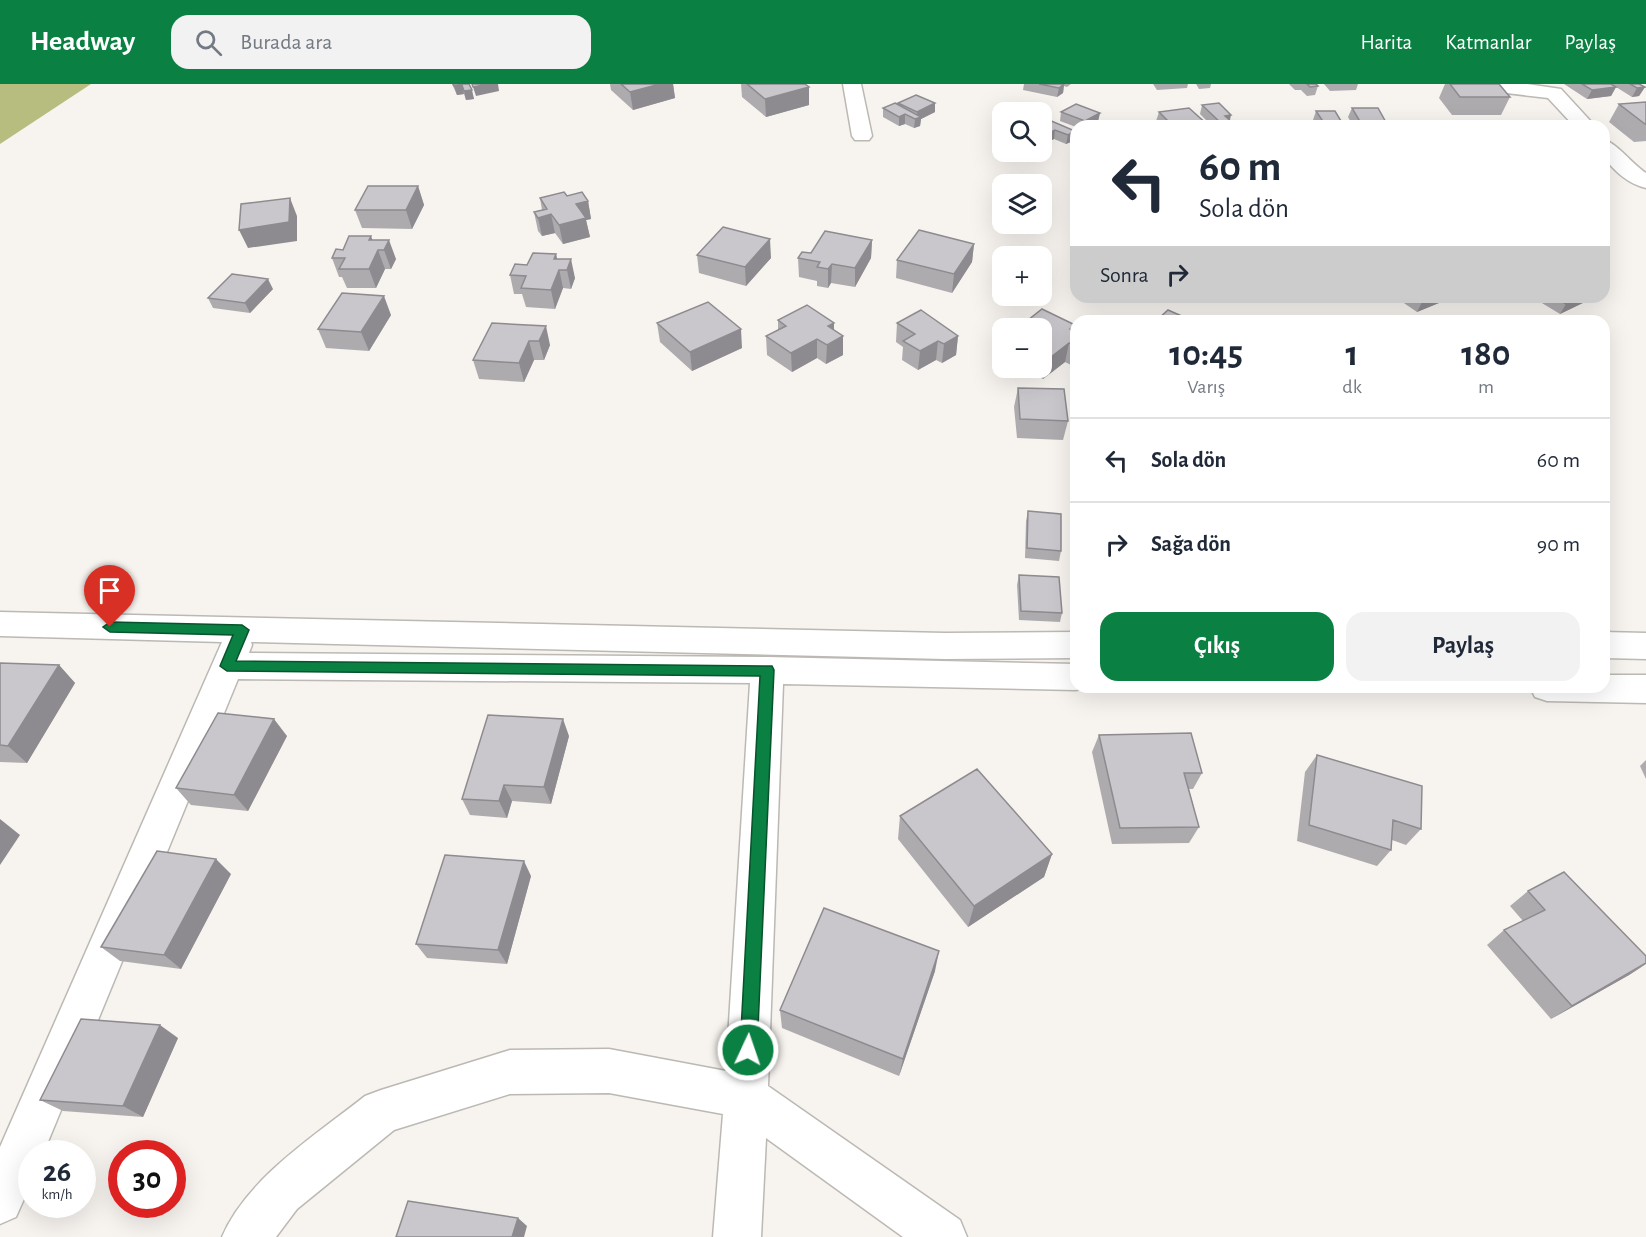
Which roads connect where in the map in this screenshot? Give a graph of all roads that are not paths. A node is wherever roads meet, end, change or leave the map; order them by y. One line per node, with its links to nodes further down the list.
1 (852, 84): 4 (street)
2 (1481, 84): 3 (street)
3 (1580, 120)
4 (862, 136)
5 (1610, 153): 6 (street)
6 (1646, 182)
7 (0, 624): 8 (street)
8 (242, 630): 9 (street); 12 (street)
9 (1070, 645)
10 (1610, 645): 11 (street)
11 (1646, 646)
12 (227, 666): 13 (street); 18 (street)
13 (767, 670): 14 (street); 17 (street)
14 (1070, 677)
15 (1610, 688): 16 (street)
16 (1646, 689)
17 (746, 1097): 19 (street); 20 (street); 21 (street)
18 (0, 1201)
19 (246, 1237)
20 (737, 1237)
21 (943, 1237)

